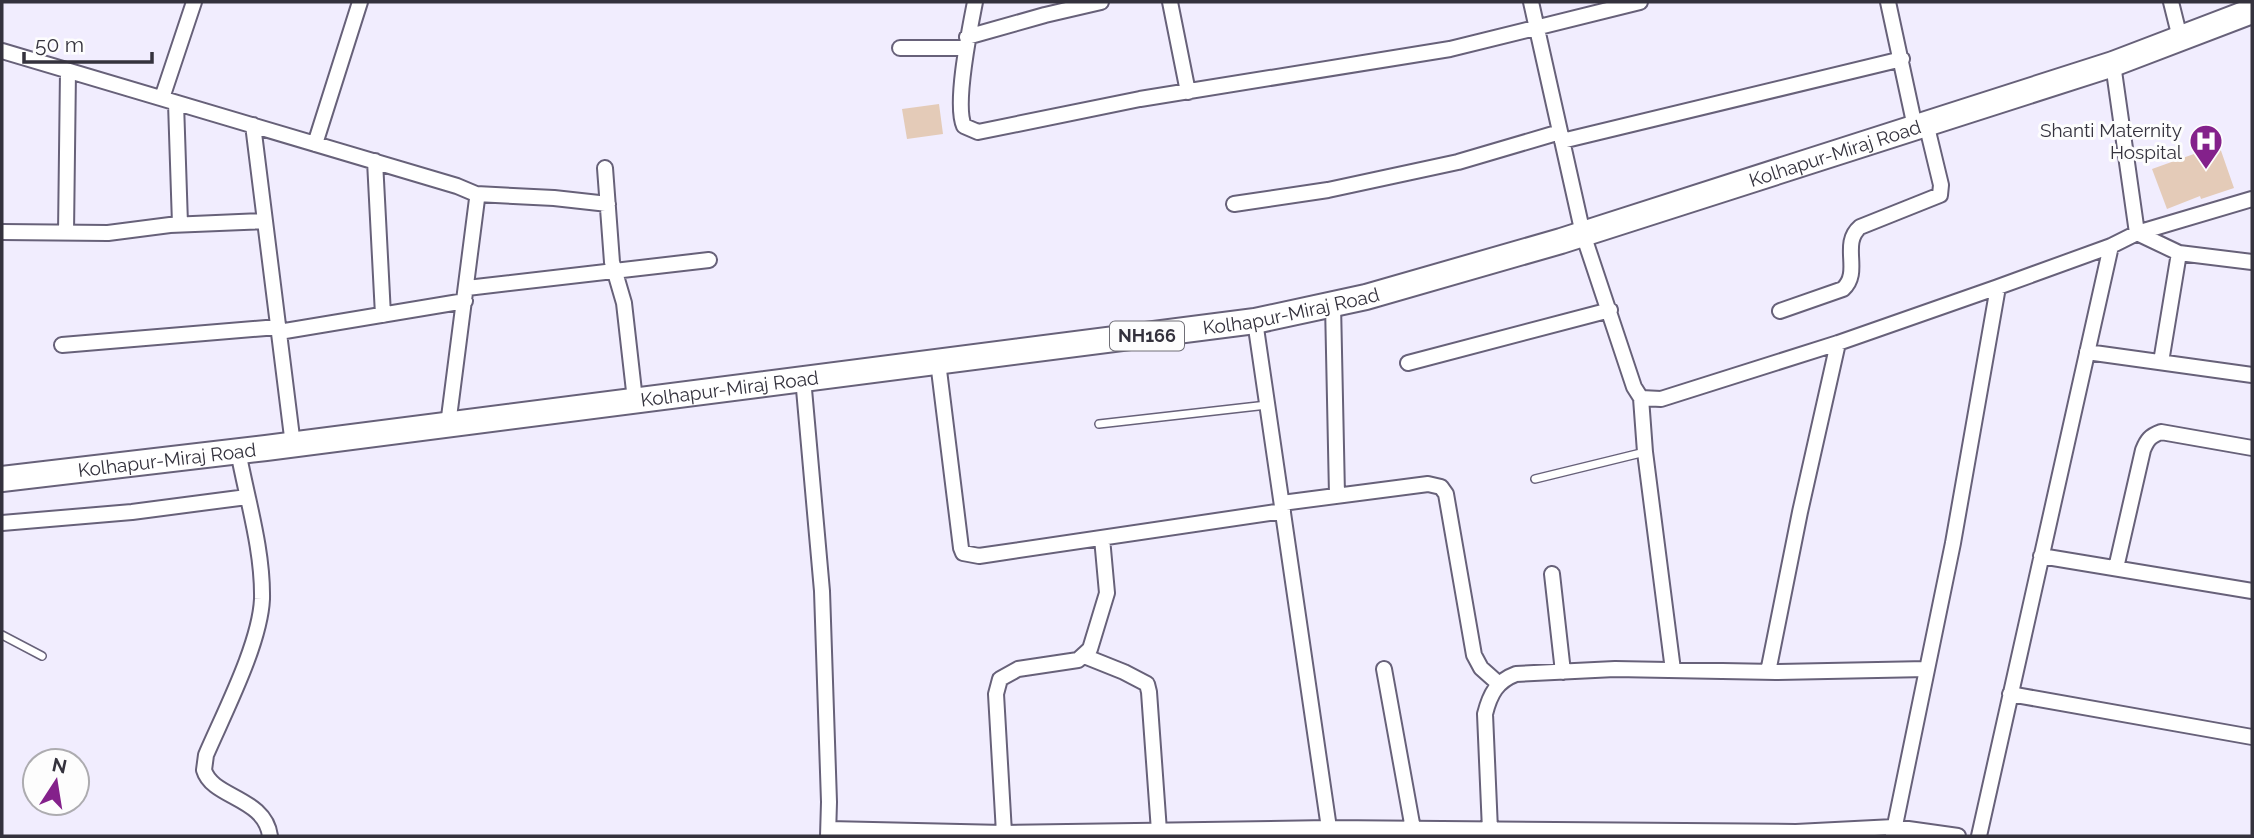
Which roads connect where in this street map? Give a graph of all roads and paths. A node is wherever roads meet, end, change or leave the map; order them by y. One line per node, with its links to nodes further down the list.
1 (194, 2): 20 (street)
2 (360, 2): 24 (street)
3 (975, 2): 13 (street)
4 (1101, 2): 13 (street)
5 (1170, 2): 19 (street)
6 (1531, 2): 11 (street)
7 (1640, 2): 11 (street)
8 (1888, 2): 16 (street)
9 (2171, 2): 12 (street)
10 (2252, 11): 12 (highway, Kolhapur-Miraj Road / NH166)
11 (1536, 27): 19 (street); 23 (street)
12 (2180, 38): 17 (highway, Kolhapur-Miraj Road / NH166)
13 (967, 43): 14 (street); 19 (street)
14 (900, 48)
15 (2, 51): 18 (street)
16 (1902, 59): 22 (street); 23 (street)
17 (2113, 64): 22 (highway, Kolhapur-Miraj Road / NH166); 35 (street)
18 (68, 71): 20 (street); 34 (street)
19 (1188, 92)
20 (169, 100): 21 (street); 32 (street)
21 (253, 125): 24 (street); 31 (street)
22 (1921, 125): 36 (highway, Kolhapur-Miraj Road / NH166); 46 (street)
23 (1561, 137): 30 (street); 36 (street)
24 (315, 144): 25 (street)
25 (375, 161): 27 (street); 47 (street)
26 (605, 168): 29 (street)
27 (476, 194): 29 (street); 43 (street)
28 (2252, 199): 35 (street)
29 (608, 204): 41 (street)
30 (1234, 204)
31 (265, 221): 32 (street); 49 (street)
32 (180, 224): 34 (street)
33 (2, 232): 34 (street)
34 (66, 233)
35 (2137, 233): 37 (street); 38 (street)
36 (1583, 234): 44 (highway, Kolhapur-Miraj Road / NH166); 45 (street)
37 (2110, 246): 42 (street); 52 (street)
38 (2179, 253): 40 (street); 54 (street)
39 (709, 260): 41 (street)
40 (2252, 262)
41 (614, 271): 43 (street); 59 (street)
42 (1998, 287): 50 (street); 82 (street)
43 (466, 294): 47 (street); 62 (street)
44 (1333, 304): 48 (highway, Kolhapur-Miraj Road / NH166); 69 (street)
45 (1609, 310): 55 (street); 58 (street)
46 (1780, 311)
47 (383, 315): 49 (street)
48 (1255, 321): 53 (highway, Kolhapur-Miraj Road / NH166); 60 (street)
49 (279, 329): 51 (street); 63 (street)
50 (1838, 343): 58 (street); 85 (street)
51 (62, 345)
52 (2087, 352): 54 (street); 74 (street)
53 (938, 362): 57 (highway, Kolhapur-Miraj Road / NH166); 73 (street)
54 (2161, 362): 56 (street)
55 (1408, 363)
56 (2252, 374)
57 (803, 378): 59 (highway, Kolhapur-Miraj Road / NH166); 94 (street)
58 (1641, 398): 66 (street)
59 (635, 400): 62 (highway, Kolhapur-Miraj Road / NH166)
60 (1267, 405): 61 (lane); 71 (street)
61 (1099, 424)
62 (448, 425): 63 (highway, Kolhapur-Miraj Road / NH166)
63 (293, 445): 65 (highway, Kolhapur-Miraj Road / NH166)
64 (2252, 448): 75 (street)
65 (238, 451): 67 (highway, Kolhapur-Miraj Road / NH166); 70 (street)
66 (1645, 452): 68 (lane); 83 (street)
67 (2, 479)
68 (1535, 479)
69 (1337, 495): 71 (street); 86 (street)
70 (247, 497): 72 (street); 96 (street)
71 (1282, 507): 73 (street); 92 (street)
72 (2, 523)
73 (1102, 538): 80 (street)
74 (2041, 556): 75 (street); 87 (street)
75 (2116, 568): 77 (street)
76 (1552, 574): 84 (street)
77 (2252, 591)
78 (2, 635): 79 (lane)
79 (42, 656)
80 (1084, 656): 91 (street); 95 (street)
81 (1384, 669): 89 (street)
82 (1927, 669): 85 (street); 93 (street)
83 (1673, 670): 84 (street); 85 (street)
84 (1563, 672): 86 (street)
85 (1768, 672)
86 (1499, 684): 90 (street)
87 (2010, 694): 88 (street); 98 (street)
88 (2252, 737)
89 (1413, 829): 90 (street); 92 (street)
90 (1490, 830): 93 (street)
91 (1159, 831): 92 (street); 95 (street)
92 (1330, 832)
93 (1893, 832): 97 (street)
94 (828, 833): 95 (street)
95 (1004, 833)
96 (270, 836)
97 (1958, 836)
98 (1979, 836)

